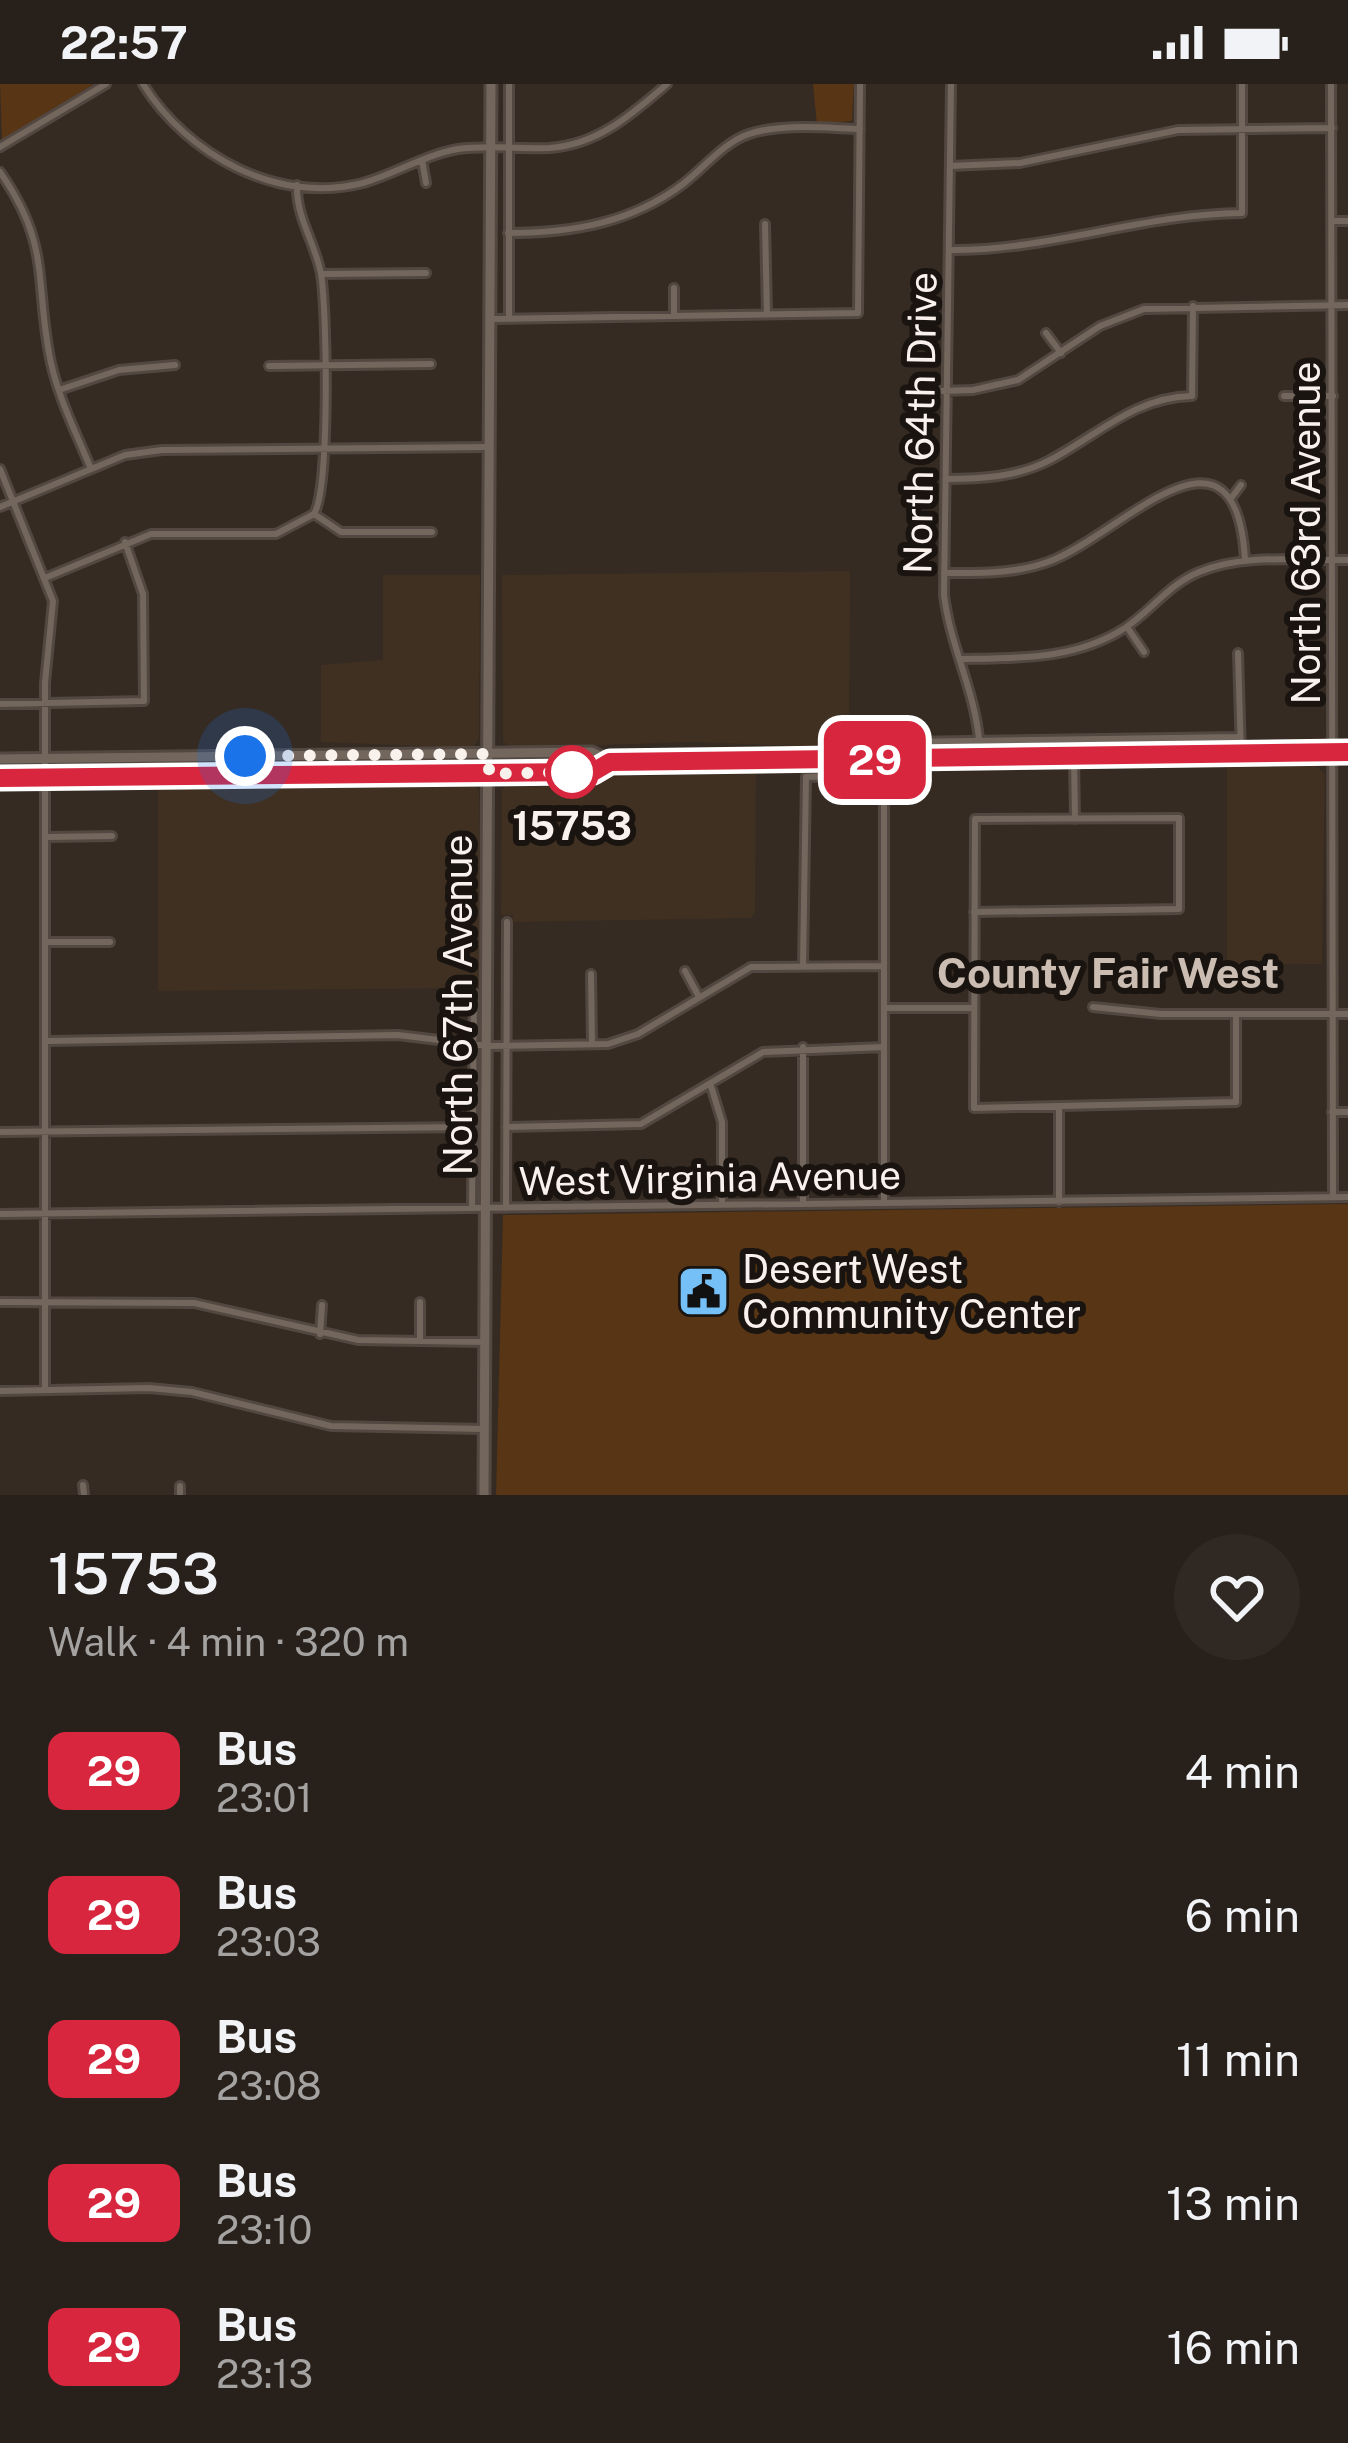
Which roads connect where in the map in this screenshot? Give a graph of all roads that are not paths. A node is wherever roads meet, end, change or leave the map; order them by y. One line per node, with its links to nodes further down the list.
1 (106, 84): 13 (street)
2 (143, 84): 20 (street)
3 (491, 84): 14 (main road, North 67th Avenue)
4 (509, 84): 15 (street)
5 (667, 84): 15 (street)
6 (860, 84): 11 (street)
7 (951, 84): 17 (street, North 64th Drive)
8 (1242, 84): 12 (street)
9 (1331, 84): 10 (street, North 63rd Avenue)
10 (1332, 128): 12 (street); 21 (street, North 63rd Avenue)
11 (860, 129): 24 (street); 32 (street)
12 (1242, 129): 17 (street); 25 (street)
13 (0, 148)
14 (491, 148): 15 (street); 16 (street); 34 (main road, North 67th Avenue)
15 (508, 148): 24 (street)
16 (422, 160): 19 (street); 20 (street)
17 (950, 166): 25 (street, North 64th Drive)
18 (0, 172): 43 (street)
19 (426, 183)
20 (297, 184): 27 (street)
21 (1332, 221): 22 (street); 29 (street, North 63rd Avenue)
22 (1348, 221)
23 (765, 224): 32 (street)
24 (508, 233): 35 (street)
25 (949, 250): 45 (street, North 64th Drive)
26 (426, 273): 27 (street)
27 (321, 274): 40 (street)
28 (674, 288): 33 (street)
29 (1332, 305): 30 (street); 31 (street); 46 (street, North 63rd Avenue)
30 (1348, 305)
31 (1193, 306): 37 (street); 54 (street)
32 (767, 314): 33 (street)
33 (674, 316): 35 (street)
34 (490, 319): 35 (street); 48 (main road, North 67th Avenue)
35 (509, 319)
36 (1046, 333): 37 (street)
37 (1061, 353): 45 (street)
38 (431, 364): 40 (street)
39 (175, 365): 43 (street)
40 (322, 365): 41 (street); 49 (street)
41 (269, 366)
42 (1348, 389): 46 (street)
43 (59, 391): 51 (street)
44 (907, 392): 45 (street)
45 (946, 392): 54 (street, North 64th Drive)
46 (1333, 393): 47 (street); 52 (street, North 63rd Avenue)
47 (1284, 396)
48 (490, 448): 49 (street); 80 (main road, North 67th Avenue)
49 (323, 449): 51 (street); 59 (street)
50 (0, 469): 57 (street)
51 (92, 469): 57 (street)
52 (1332, 475): 53 (street); 63 (street, North 63rd Avenue)
53 (1348, 475)
54 (946, 479): 65 (street, North 64th Drive)
55 (1241, 485): 56 (street)
56 (1232, 497): 62 (street); 65 (street)
57 (13, 501): 58 (street); 66 (street)
58 (0, 507)
59 (314, 514): 60 (street); 61 (street)
60 (432, 532)
61 (125, 542): 66 (street); 74 (street)
62 (1245, 560): 63 (street); 67 (street)
63 (1333, 560): 64 (street); 68 (street, North 63rd Avenue)
64 (1348, 560)
65 (944, 573): 72 (street, North 64th Drive)
66 (45, 578): 74 (street)
67 (1127, 626): 70 (street); 72 (street)
68 (1334, 650): 69 (street); 79 (street, North 63rd Avenue)
69 (1348, 650)
70 (1144, 652)
71 (1238, 653): 75 (street)
72 (961, 658): 76 (street, North 64th Drive)
73 (0, 704): 74 (street)
74 (46, 704): 85 (street)
75 (1240, 737): 76 (street); 81 (street)
76 (980, 740): 77 (street); 83 (street, North 64th Drive)
77 (905, 742)
78 (1348, 752): 79 (main road)
79 (1333, 753): 81 (main road); 110 (street, North 63rd Avenue)
80 (489, 754): 85 (main road); 87 (main road); 90 (main road, North 67th Avenue)
81 (1241, 755): 82 (main road)
82 (1074, 757): 83 (main road); 93 (street)
83 (980, 758): 86 (main road)
84 (0, 759): 85 (main road)
85 (46, 759): 92 (street)
86 (884, 760): 87 (main road); 88 (street)
87 (610, 762): 90 (main road)
88 (884, 773): 89 (street); 100 (street); 101 (street)
89 (919, 773)
90 (489, 774): 92 (main road); 115 (main road, North 67th Avenue)
91 (0, 778): 92 (main road)
92 (47, 778): 95 (street)
93 (1076, 819): 96 (street); 96 (street)
94 (112, 836): 95 (street)
95 (49, 837): 98 (street)
96 (974, 912): 108 (street)
97 (507, 922): 116 (street, North 67th Avenue)
98 (49, 941): 99 (street); 112 (street)
99 (110, 941)
100 (803, 966): 101 (street); 105 (street)
101 (884, 966): 107 (street)
102 (685, 971): 105 (street)
103 (591, 974): 113 (street)
104 (474, 993): 114 (street, North 67th Avenue)
105 (698, 995): 113 (street)
106 (1093, 1006): 109 (street)
107 (884, 1008): 108 (street); 118 (street)
108 (973, 1008): 120 (street)
109 (1236, 1014): 110 (street); 120 (street)
110 (1332, 1014): 111 (street); 121 (street, North 63rd Avenue)
111 (1348, 1014)
112 (49, 1041): 114 (street); 125 (street)
113 (592, 1044): 116 (street)
114 (474, 1045): 115 (street); 124 (street, North 67th Avenue)
115 (488, 1046): 116 (street); 134 (main road, North 67th Avenue)
116 (506, 1046): 123 (street, North 67th Avenue)
117 (803, 1047): 118 (street); 119 (street); 131 (street)
118 (884, 1047): 130 (street)
119 (711, 1086): 123 (street); 132 (street)
120 (1059, 1106): 129 (street)
121 (1332, 1112): 122 (street); 127 (street, North 63rd Avenue)
122 (1348, 1112)
123 (506, 1126): 135 (street, North 67th Avenue)
124 (473, 1127): 125 (street); 133 (street, North 67th Avenue)
125 (46, 1131): 126 (street); 136 (street)
126 (0, 1132)
127 (1333, 1197): 128 (street, West Virginia Avenue); 129 (street, West Virginia Avenue)
128 (1348, 1197)
129 (1059, 1202): 130 (street, West Virginia Avenue)
130 (884, 1203): 131 (street, West Virginia Avenue)
131 (803, 1204): 132 (street, West Virginia Avenue)
132 (722, 1205): 135 (street, West Virginia Avenue)
133 (472, 1208): 134 (street, West Virginia Avenue); 136 (street, West Virginia Avenue)
134 (487, 1208): 135 (street, West Virginia Avenue); 144 (main road, North 67th Avenue)
135 (506, 1208)
136 (45, 1213): 137 (street, West Virginia Avenue); 139 (street)
137 (0, 1214)
138 (0, 1302): 139 (street)
139 (46, 1302): 142 (street); 145 (street)
140 (420, 1302): 143 (street)
141 (322, 1305): 142 (street)
142 (320, 1334): 143 (street)
143 (420, 1340): 144 (street)
144 (485, 1342): 147 (main road, North 67th Avenue)
145 (45, 1390): 146 (street); 147 (street)
146 (0, 1391)
147 (484, 1430): 148 (main road, North 67th Avenue)
148 (484, 1495)

